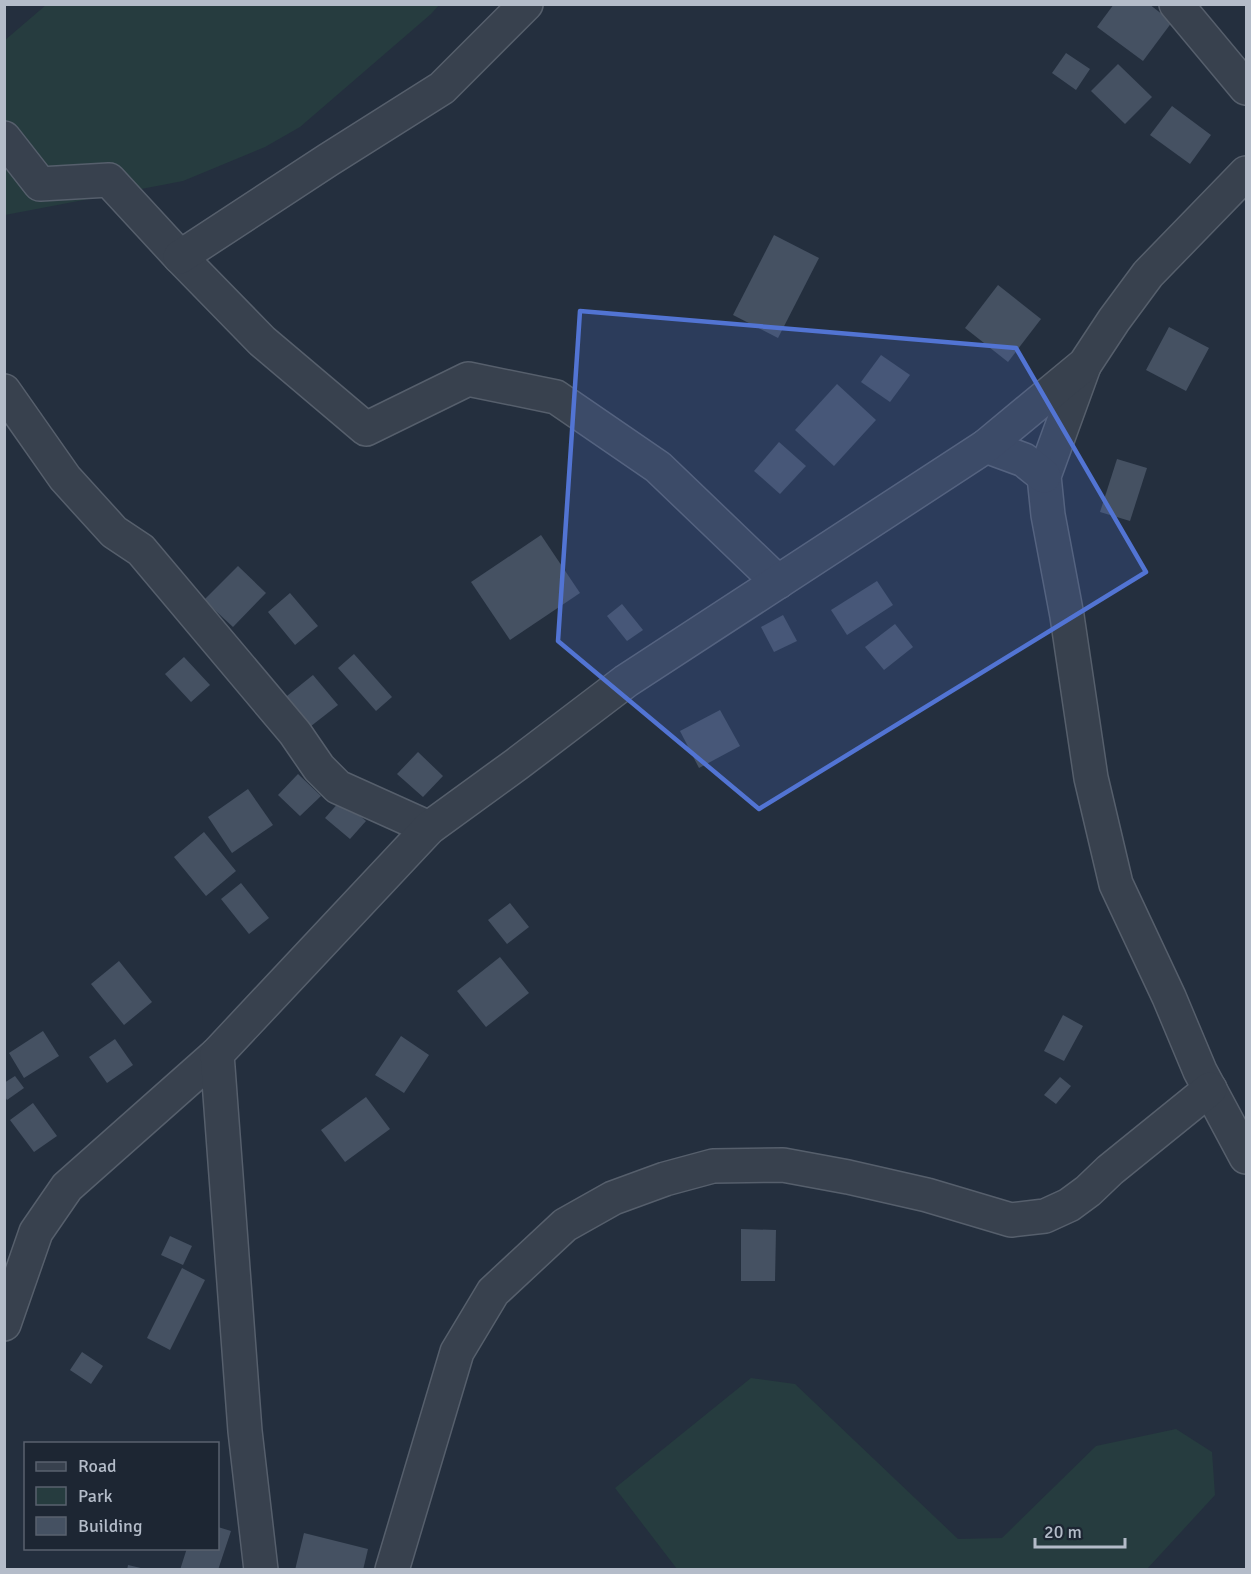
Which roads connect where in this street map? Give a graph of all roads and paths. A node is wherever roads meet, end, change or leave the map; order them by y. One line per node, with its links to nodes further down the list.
1 (526, 4): 6 (street)
2 (1176, 4): 3 (street)
3 (1246, 88)
4 (4, 138): 6 (street)
5 (1246, 173): 7 (street)
6 (180, 257): 11 (street)
7 (1085, 364): 9 (street); 10 (street)
8 (4, 391): 12 (street)
9 (986, 446): 10 (street); 11 (street)
10 (1044, 476): 14 (street)
11 (778, 582): 12 (street)
12 (429, 828): 13 (street)
13 (217, 1054): 16 (street); 17 (street)
14 (1210, 1089): 15 (street); 18 (street)
15 (1246, 1157)
16 (4, 1324)
17 (261, 1569)
18 (392, 1569)

